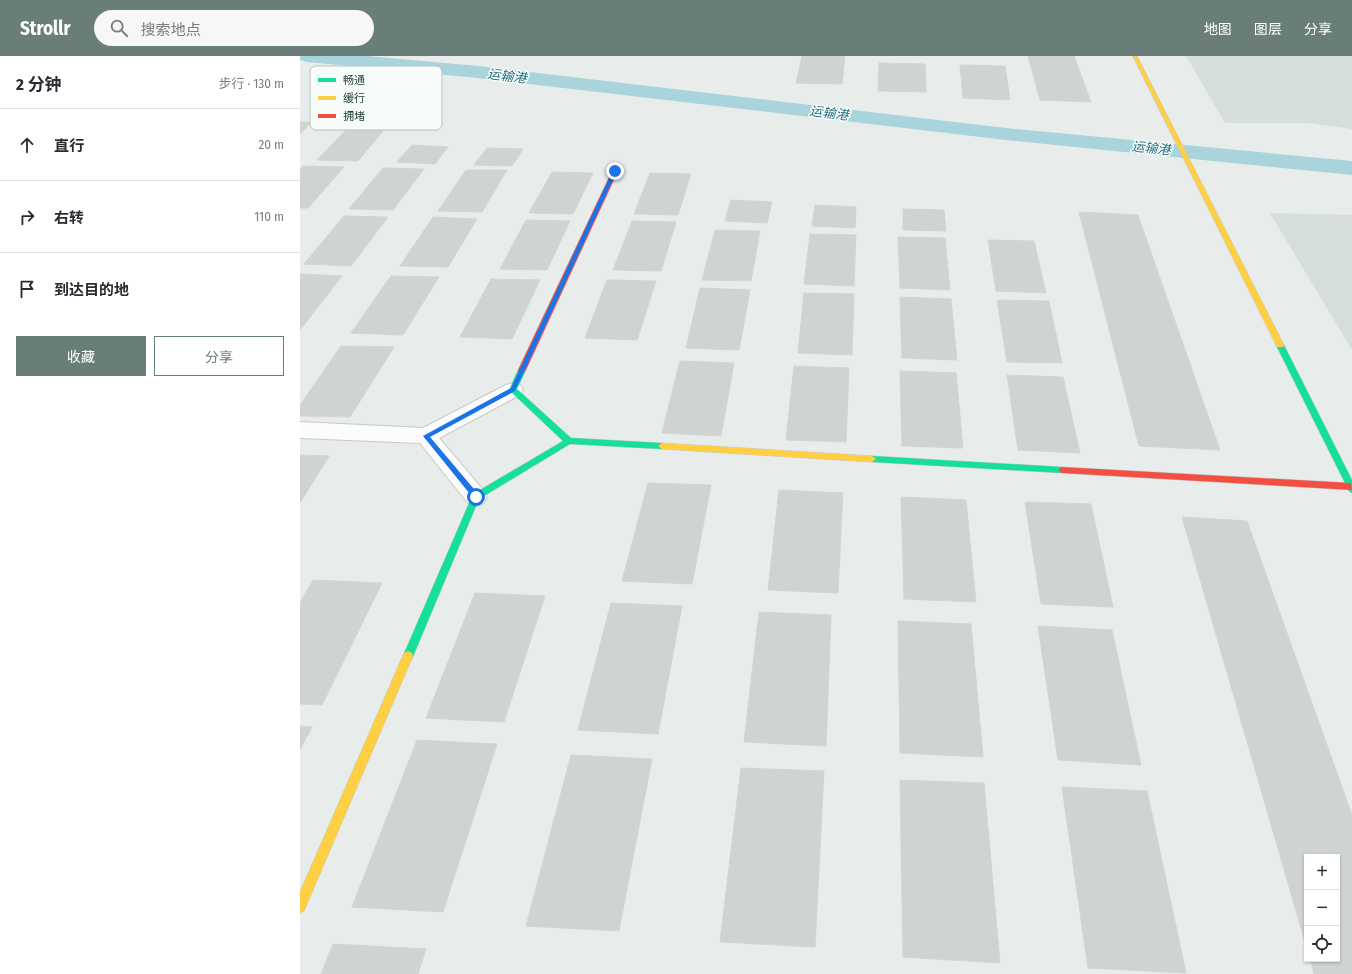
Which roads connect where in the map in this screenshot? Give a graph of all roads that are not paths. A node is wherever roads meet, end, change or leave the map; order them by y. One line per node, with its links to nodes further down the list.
1 (1135, 56): 7 (street)
2 (615, 171): 3 (street)
3 (513, 390): 5 (street); 6 (street)
4 (300, 430): 5 (street)
5 (426, 436): 8 (street)
6 (569, 441): 7 (street); 8 (street)
7 (1352, 488)
8 (476, 497): 9 (street)
9 (300, 906)

